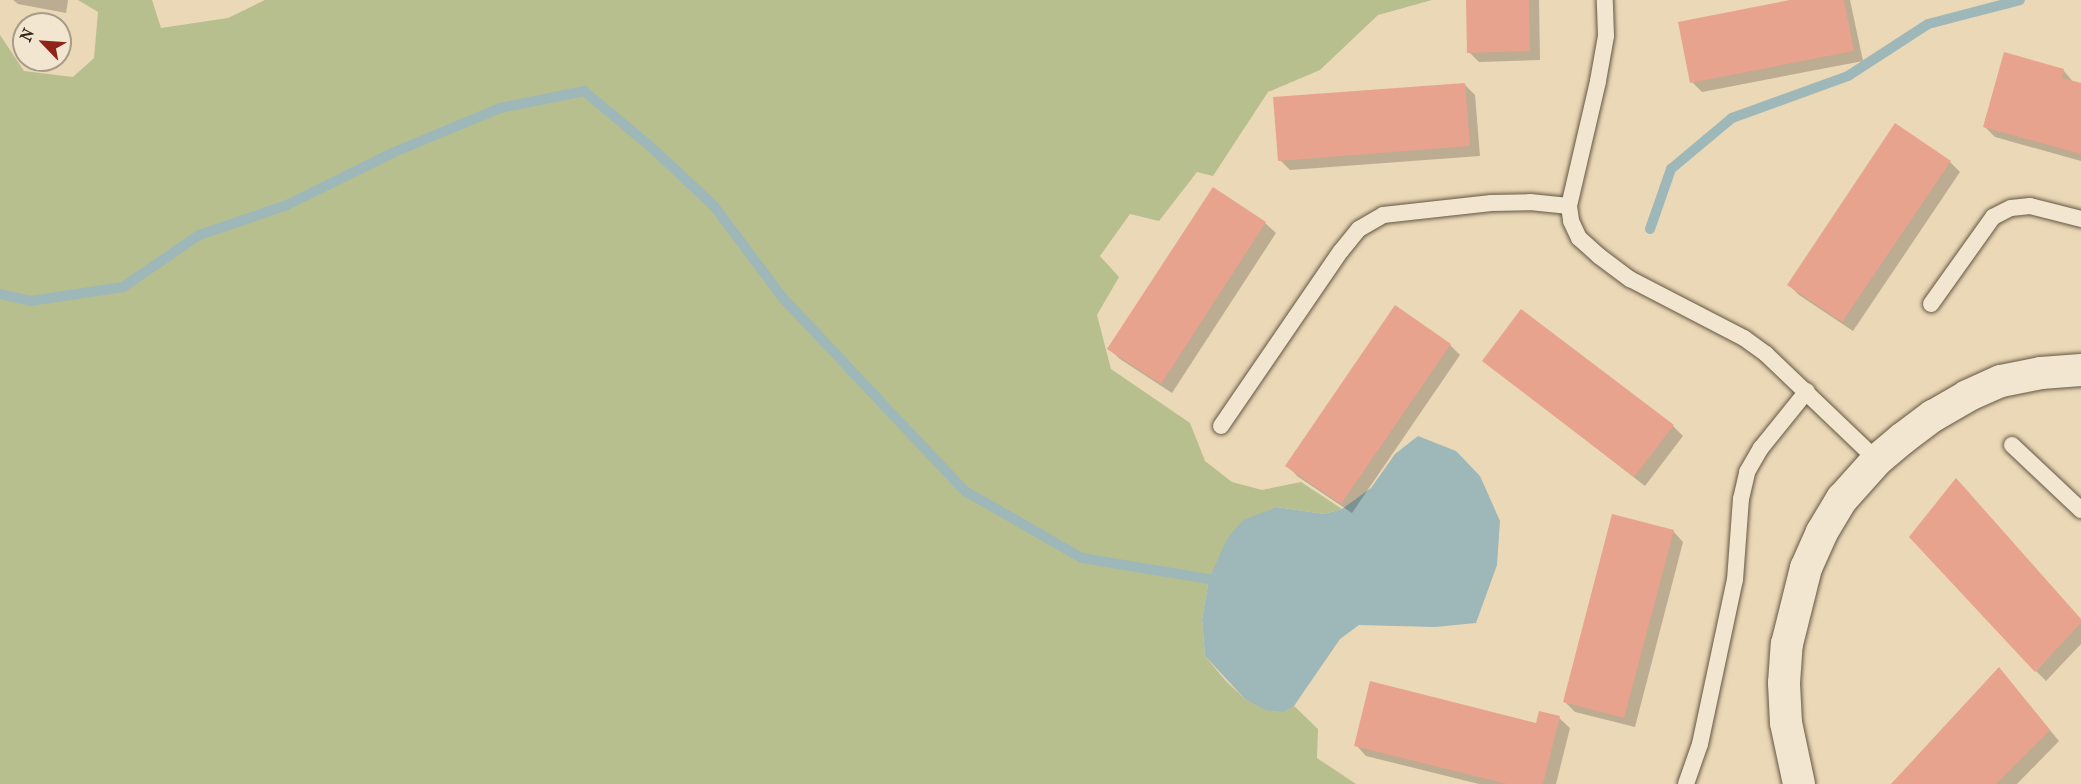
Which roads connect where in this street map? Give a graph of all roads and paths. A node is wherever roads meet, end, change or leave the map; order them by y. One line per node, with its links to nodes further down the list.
1 (1605, 0): 2 (lane)
2 (1569, 206): 6 (lane); 7 (lane)
3 (2081, 219): 4 (lane)
4 (1931, 304)
5 (2081, 370): 9 (street)
6 (1807, 391): 9 (lane); 11 (lane)
7 (1221, 426)
8 (2012, 445): 10 (lane)
9 (1878, 460): 12 (street)
10 (2081, 510)
11 (1686, 784)
12 (1799, 784)

